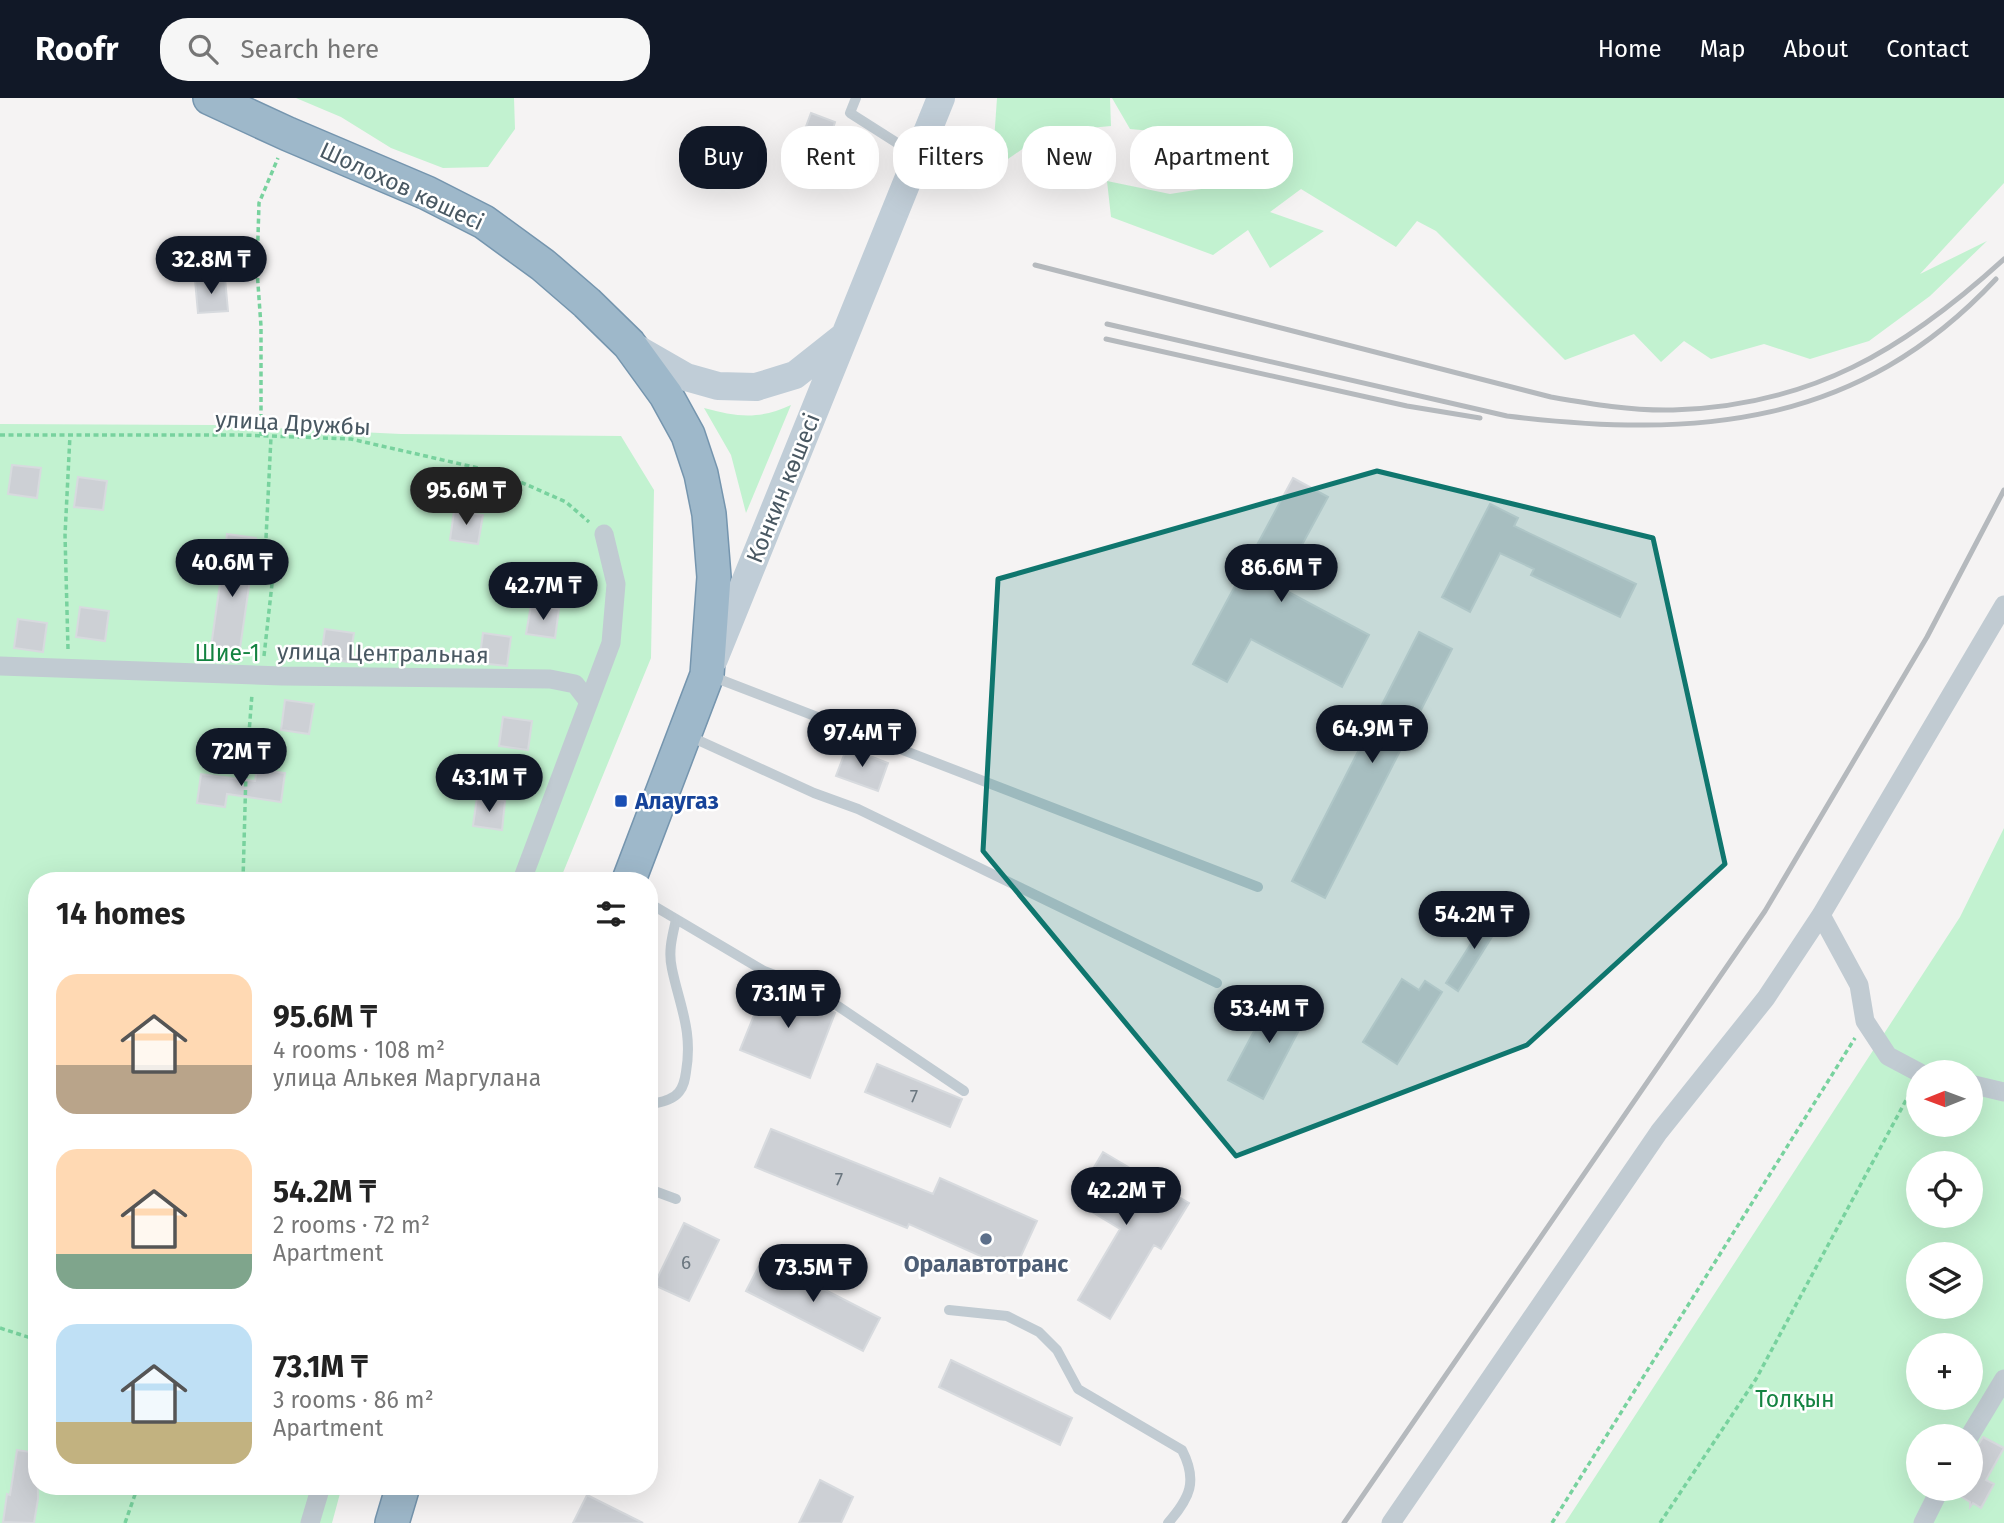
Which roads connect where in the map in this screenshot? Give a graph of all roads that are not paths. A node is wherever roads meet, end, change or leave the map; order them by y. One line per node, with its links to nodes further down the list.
1 (210, 98): 8 (highway, Шолохов көшесі)
2 (856, 98): 5 (lane)
3 (941, 98): 4 (main road, Конкин көшесі)
4 (930, 126)
5 (893, 141)
6 (905, 189): 7 (main road, Конкин көшесі)
7 (845, 335): 8 (main road); 12 (main road, Конкин көшесі)
8 (629, 344): 12 (highway, Шолохов көшесі)
9 (604, 534): 13 (street)
10 (2004, 605): 19 (street)
11 (0, 666): 13 (street, улица Центральная)
12 (707, 675): 14 (highway, Конкин көшесі); 17 (lane)
13 (589, 702): 15 (street)
14 (685, 735): 16 (highway, Конкин көшесі); 21 (lane)
15 (525, 872)
16 (632, 872)
17 (1258, 887)
18 (658, 909): 20 (lane)
19 (1821, 915): 22 (street); 38 (street)
20 (676, 920): 24 (lane); 26 (lane)
21 (1217, 983)
22 (1906, 1066)
23 (1983, 1087): 25 (street)
24 (964, 1091)
25 (2004, 1092)
26 (658, 1103)
27 (658, 1192): 28 (lane)
28 (676, 1199)
29 (949, 1310): 37 (lane)
30 (2004, 1379): 31 (street)
31 (1977, 1424)
32 (318, 1495): 35 (street)
33 (401, 1495): 36 (highway)
34 (1934, 1501): 39 (street)
35 (310, 1523)
36 (393, 1523)
37 (1168, 1523)
38 (1391, 1523)
39 (1923, 1523)

